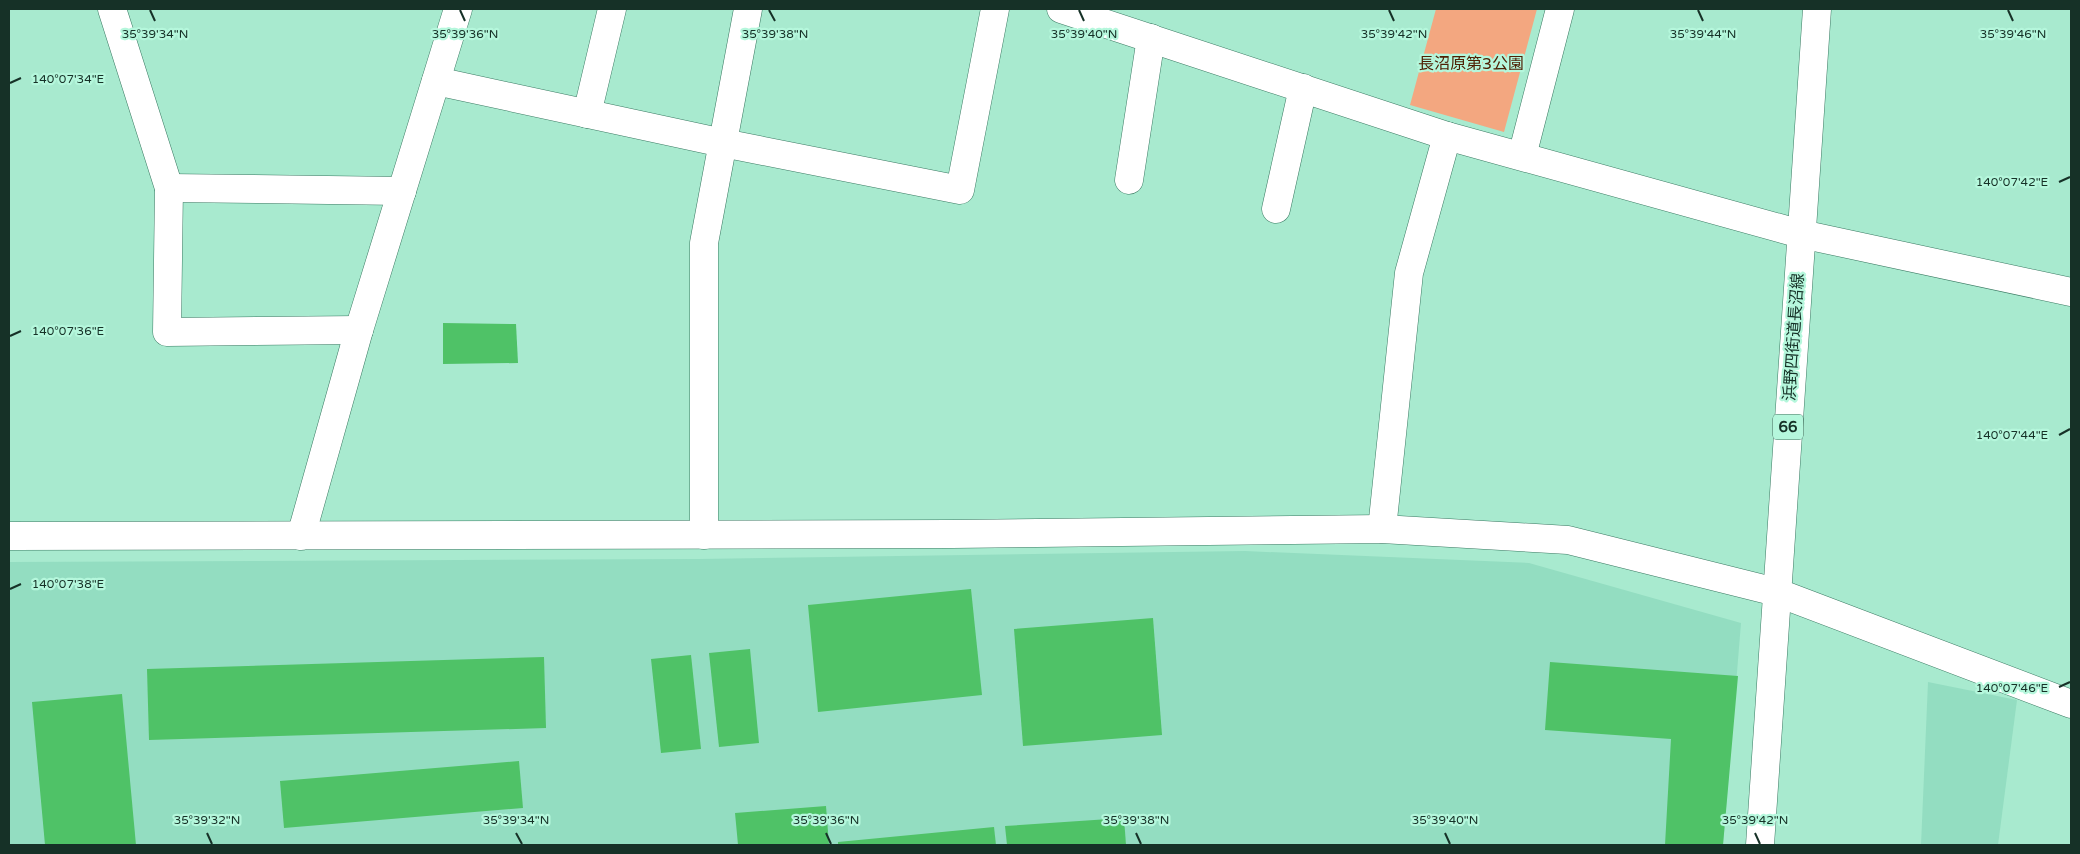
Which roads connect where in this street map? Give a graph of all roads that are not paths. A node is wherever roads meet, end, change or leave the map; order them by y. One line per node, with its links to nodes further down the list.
1 (112, 9): 17 (street)
2 (458, 9): 10 (street)
3 (612, 9): 12 (street)
4 (748, 9): 14 (street)
5 (995, 9): 14 (street)
6 (1061, 9): 9 (street)
7 (1560, 9): 15 (street)
8 (1817, 9): 20 (street, 浜野四街道長沼線 / 66)
9 (1150, 38): 11 (street); 16 (street)
10 (436, 81): 12 (street); 18 (street)
11 (1303, 88): 13 (street); 19 (street)
12 (588, 114): 14 (street)
13 (1447, 136): 15 (street); 23 (street)
14 (723, 143): 24 (street)
15 (1522, 156): 20 (street)
16 (1130, 180)
17 (169, 188): 18 (street); 22 (street)
18 (402, 191): 22 (street)
19 (1276, 209)
20 (1801, 234): 21 (street); 27 (street, 浜野四街道長沼線 / 66)
21 (2071, 292)
22 (359, 330): 26 (street)
23 (1382, 529): 24 (street); 27 (street)
24 (704, 535): 26 (street)
25 (9, 536): 26 (street)
26 (302, 536)
27 (1776, 592): 28 (street); 29 (street, 浜野四街道長沼線 / 66)
28 (2071, 704)
29 (1760, 845)

